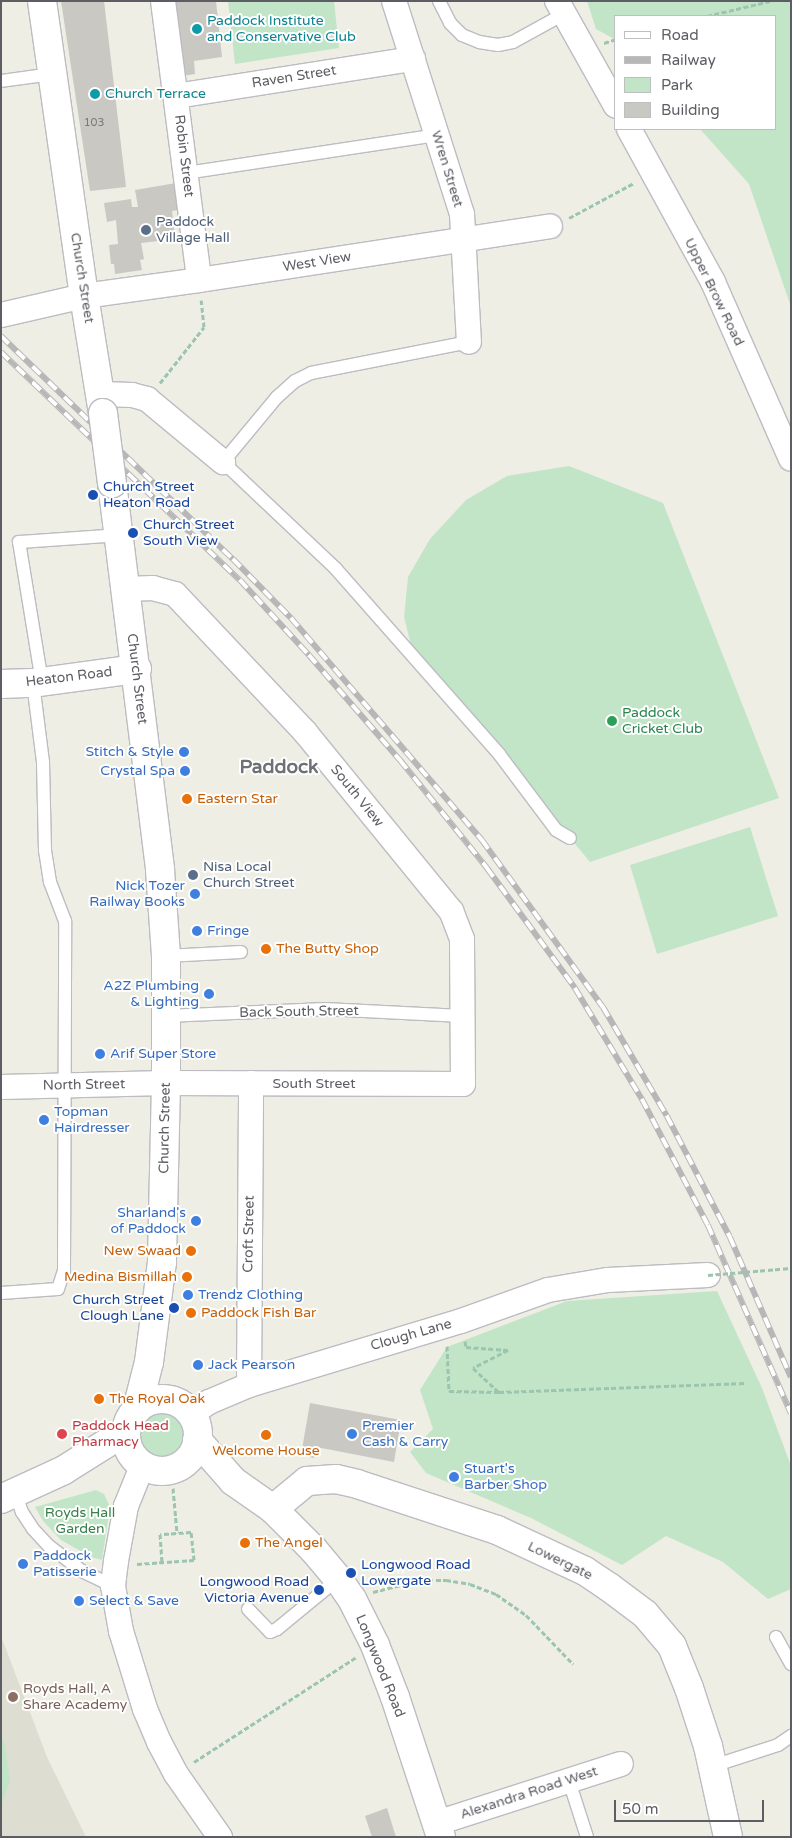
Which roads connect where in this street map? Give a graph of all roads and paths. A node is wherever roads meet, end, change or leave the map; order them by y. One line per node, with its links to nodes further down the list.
1 (42, 1): 9 (street, Church Street)
2 (163, 1): 11 (street, Robin Street)
3 (394, 1): 8 (street, Wren Street)
4 (439, 1): 6 (lane)
5 (770, 1): 7 (path)
6 (560, 8): 12 (street)
7 (711, 15)
8 (413, 59): 11 (street, Raven Street); 14 (street, Wren Street)
9 (52, 74): 10 (lane); 20 (street, Church Street)
10 (1, 81)
11 (176, 96): 15 (street, Robin Street)
12 (614, 102)
13 (630, 130): 25 (street, Upper Brow Road)
14 (437, 135): 15 (lane); 18 (street, Wren Street)
15 (186, 173): 19 (street, Robin Street)
16 (638, 182): 17 (path)
17 (557, 223): 18 (street, West View)
18 (462, 240): 19 (street, West View); 22 (street, Wren Street)
19 (199, 280): 20 (street, West View); 23 (path)
20 (84, 296): 21 (street, West View); 24 (street, Church Street)
21 (6, 314)
22 (469, 342): 26 (lane)
23 (147, 399): 24 (street); 26 (street)
24 (102, 404): 27 (street, Church Street, bridge)
25 (791, 459)
26 (223, 462): 32 (lane)
27 (118, 535): 28 (street, Church Street); 30 (lane)
28 (124, 589): 29 (street, Church Street); 36 (street, South View)
29 (137, 669): 30 (street, Heaton Road); 34 (street, Church Street)
30 (37, 682): 31 (street, Heaton Road); 40 (lane)
31 (1, 684)
32 (570, 838)
33 (242, 952): 34 (lane)
34 (166, 956): 35 (street, Church Street)
35 (166, 1016): 36 (lane, Back South Street); 37 (street, Church Street)
36 (462, 1016): 39 (street, South View)
37 (166, 1083): 38 (street, South Street); 40 (street, North Street); 46 (street, Church Street)
38 (251, 1083): 39 (street, South Street); 48 (street, Croft Street)
39 (463, 1084)
40 (64, 1086): 41 (street, North Street); 44 (lane)
41 (1, 1087)
42 (791, 1268): 43 (path, bridge)
43 (708, 1275): 45 (street, Clough Lane)
44 (1, 1293)
45 (453, 1323): 48 (street, Clough Lane); 49 (path); 49 (path)
46 (149, 1362): 50 (street); 51 (street, Church Street)
47 (746, 1383): 49 (path)
48 (249, 1385): 50 (street, Clough Lane)
49 (500, 1392)
50 (181, 1407): 51 (street); 52 (street)
51 (131, 1420): 53 (street); 54 (street)
52 (191, 1451): 53 (street); 57 (street, Longwood Road)
53 (140, 1462): 54 (street); 59 (street)
54 (64, 1470): 56 (street)
55 (173, 1488): 58 (path)
56 (8, 1497): 61 (lane)
57 (273, 1509): 62 (street, Longwood Road); 70 (street, Lowergate)
58 (177, 1533): 60 (path); 60 (path)
59 (116, 1562): 60 (path); 61 (street)
60 (162, 1562)
61 (113, 1586): 71 (street)
62 (345, 1589): 63 (lane); 65 (street, Longwood Road); 66 (path)
63 (248, 1609)
64 (776, 1638): 67 (lane)
65 (375, 1645): 71 (path); 73 (street, Longwood Road)
66 (573, 1664)
67 (791, 1664)
68 (791, 1736): 70 (lane)
69 (621, 1764): 72 (street, Alexandra Road West)
70 (713, 1766): 76 (street, Lowergate)
71 (176, 1774): 74 (street)
72 (569, 1781): 73 (street, Alexandra Road West); 75 (lane)
73 (439, 1830)
74 (220, 1837)
75 (586, 1837)
76 (728, 1837)

